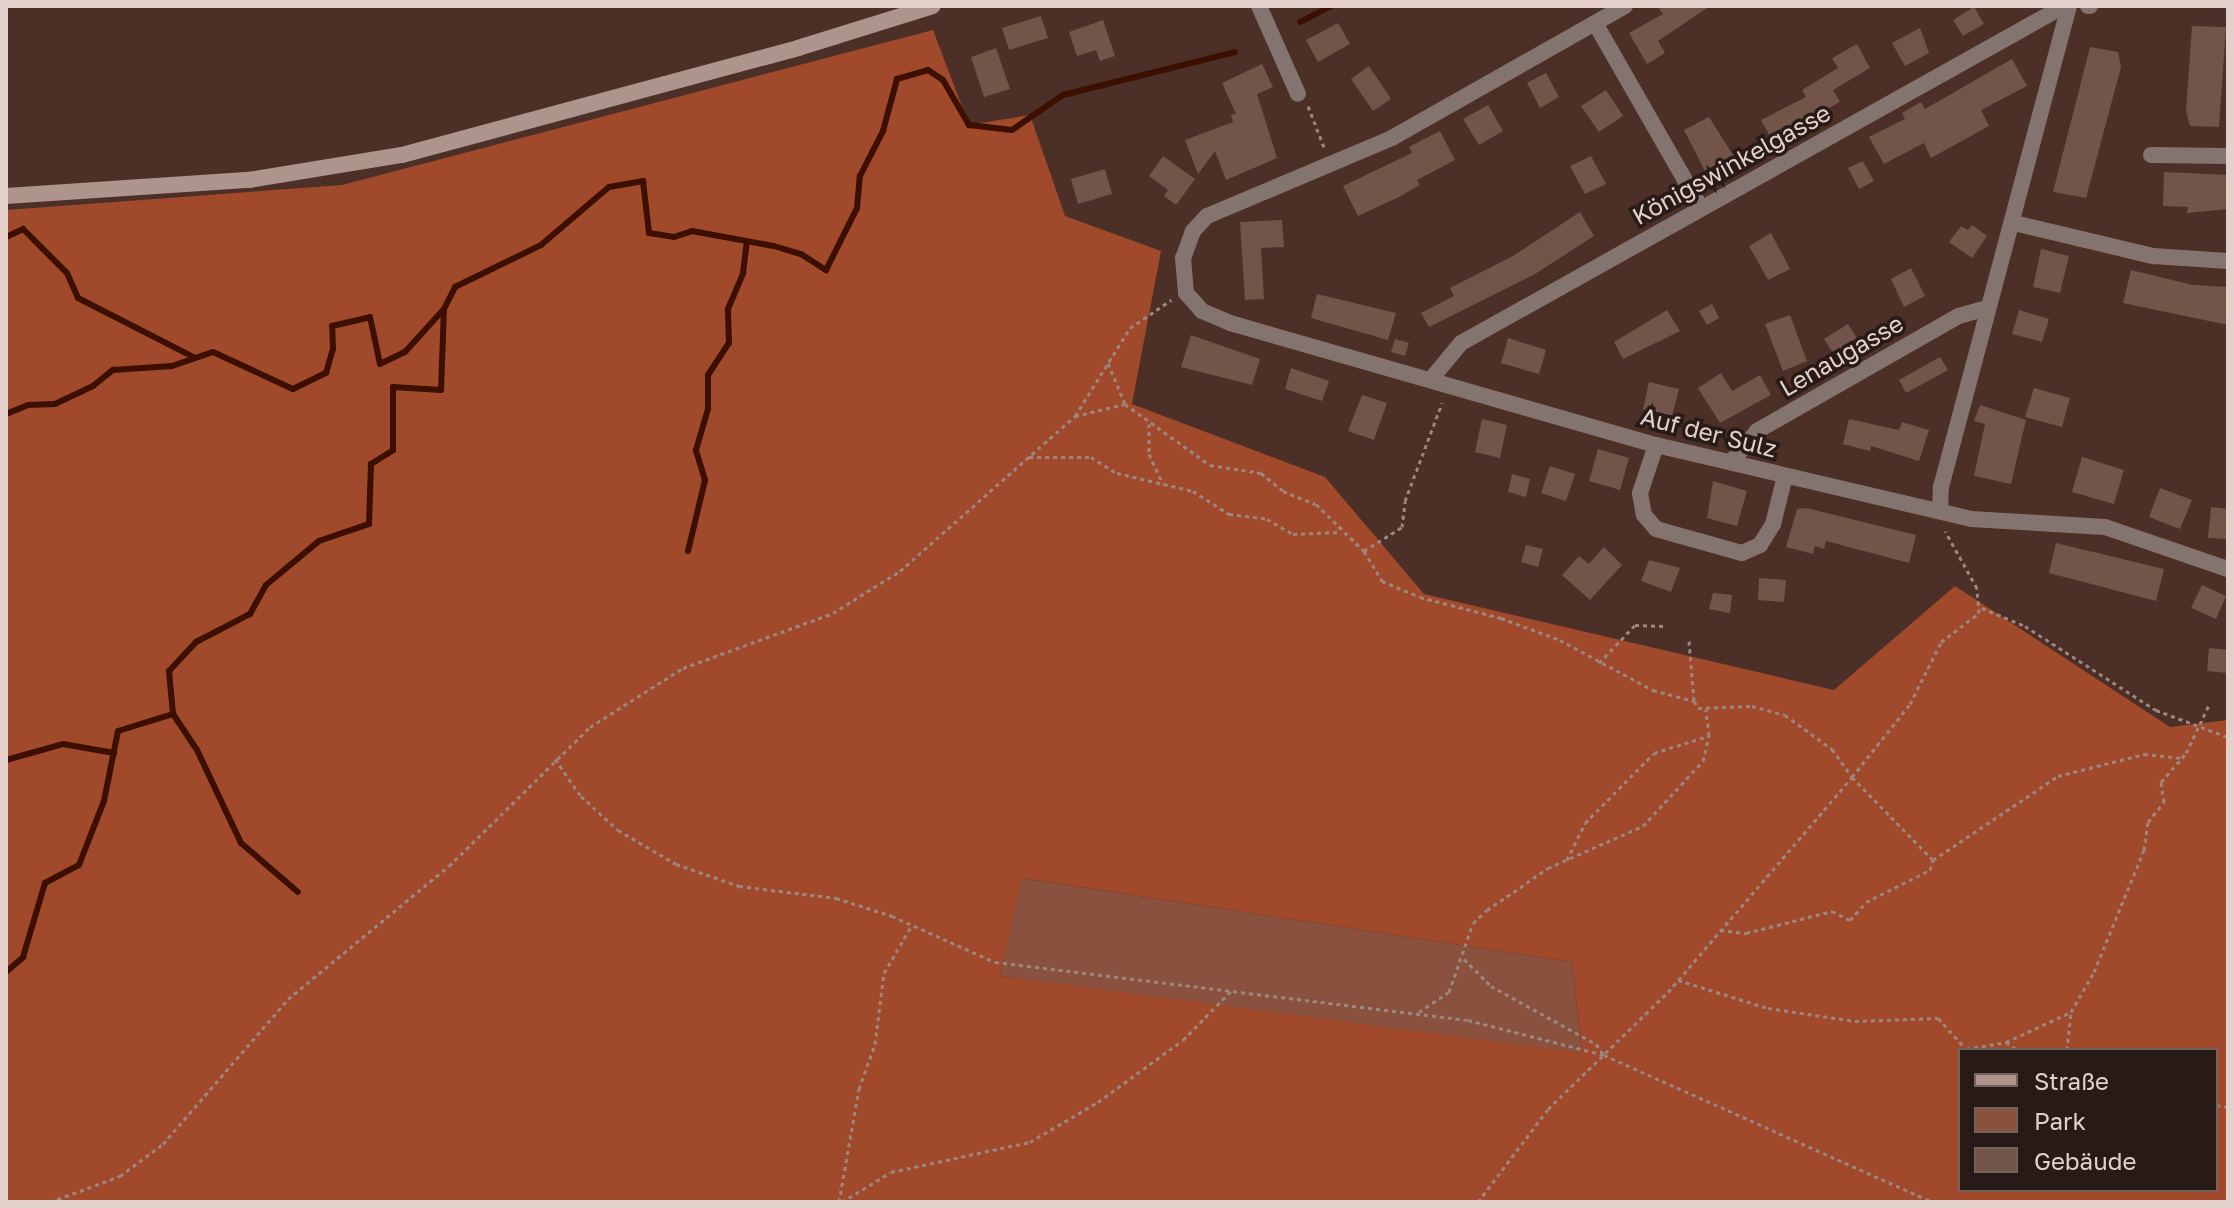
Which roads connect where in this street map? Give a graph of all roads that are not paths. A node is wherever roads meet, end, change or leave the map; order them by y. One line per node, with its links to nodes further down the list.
1 (933, 6): 9 (street)
2 (1259, 6): 6 (street)
3 (1625, 6): 5 (street)
4 (2066, 6): 10 (street, Königswinkelgasse); 11 (street)
5 (1595, 23): 10 (street); 14 (street, Auf der Sulz)
6 (1298, 94)
7 (2151, 155): 8 (street)
8 (2228, 156)
9 (6, 196)
10 (1701, 208): 14 (street, Königswinkelgasse)
11 (2014, 223): 12 (street); 13 (street)
12 (2228, 261)
13 (1987, 308): 16 (street, Lenaugasse); 18 (street)
14 (1432, 378): 15 (street, Auf der Sulz)
15 (1656, 445): 16 (street, Auf der Sulz); 17 (street)
16 (1732, 461): 17 (street, Auf der Sulz)
17 (1785, 476): 18 (street, Auf der Sulz)
18 (1940, 511): 19 (street, Auf der Sulz)
19 (2228, 569)

